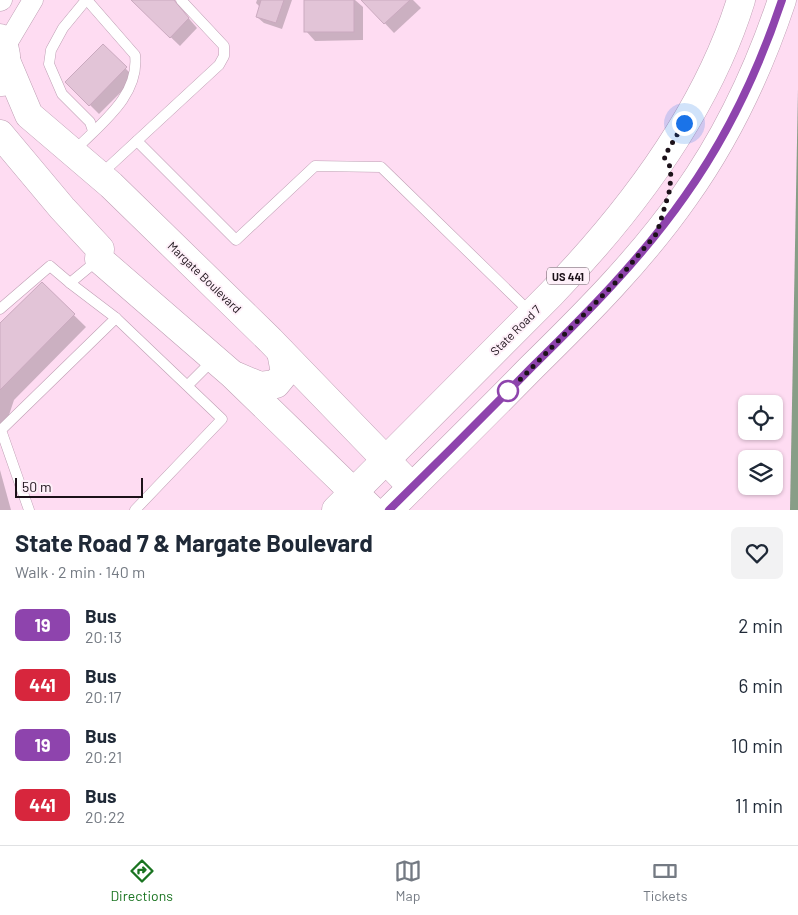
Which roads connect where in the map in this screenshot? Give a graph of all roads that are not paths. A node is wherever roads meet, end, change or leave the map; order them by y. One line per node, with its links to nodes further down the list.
1 (33, 0): 6 (street)
2 (87, 0): 7 (lane); 7 (lane)
3 (181, 0): 9 (lane)
4 (741, 0): 11 (main road, State Road 7 / US 441)
5 (782, 0): 13 (main road, US 441)
6 (3, 58): 10 (main road, Margate Boulevard)
7 (93, 131): 10 (lane)
8 (0, 134): 14 (main road)
9 (137, 141): 12 (lane); 17 (lane)
10 (73, 152): 12 (main road, Margate Boulevard)
11 (664, 157): 13 (main road); 17 (main road, State Road 7 / US 441)
12 (100, 175): 19 (main road, Margate Boulevard)
13 (657, 233): 23 (main road, US 441)
14 (99, 259): 15 (lane); 20 (main road)
15 (70, 282): 16 (lane); 18 (lane)
16 (0, 309)
17 (531, 314): 22 (main road, State Road 7 / US 441)
18 (116, 318): 21 (lane); 25 (lane)
19 (281, 352): 20 (main road); 22 (main road, Margate Boulevard)
20 (224, 367): 21 (lane); 24 (main road)
21 (188, 385): 26 (lane)
22 (385, 460): 23 (main road, Margate Boulevard); 24 (main road, State Road 7 / US 441)
23 (412, 487): 27 (main road, US 441)
24 (354, 504)
25 (29, 510)
26 (136, 510)
27 (389, 510)

